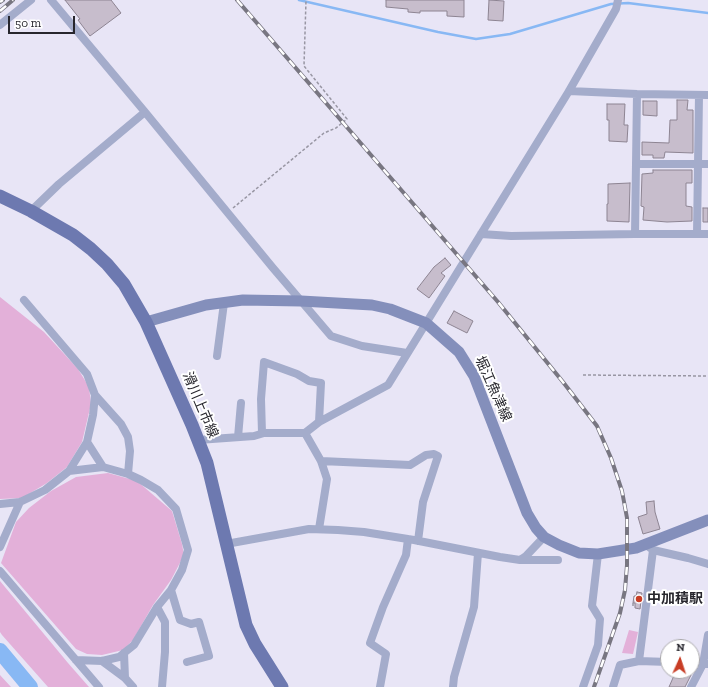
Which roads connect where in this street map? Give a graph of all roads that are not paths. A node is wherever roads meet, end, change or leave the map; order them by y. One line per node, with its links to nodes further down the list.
1 (31, 0): 4 (street)
2 (51, 0): 8 (street)
3 (618, 0): 5 (street)
4 (0, 25)
5 (568, 91): 6 (street); 14 (street)
6 (637, 94): 7 (street); 9 (street)
7 (704, 95): 10 (street)
8 (146, 112): 13 (street); 19 (street)
9 (637, 164): 10 (street); 15 (street)
10 (698, 164): 11 (street); 16 (street)
11 (708, 164)
12 (0, 196): 13 (main road, 滑川上市線)
13 (31, 212): 21 (main road, 滑川上市線)
14 (481, 234): 15 (street); 22 (street)
15 (635, 234): 16 (street)
16 (697, 234): 17 (street)
17 (708, 234)
18 (24, 300): 25 (street)
19 (301, 301): 20 (main road, 堀江魚津線); 22 (main road, 堀江魚津線); 23 (street)
20 (224, 303): 21 (main road, 堀江魚津線); 24 (street)
21 (146, 322): 31 (main road, 滑川上市線)
22 (426, 323): 23 (street); 41 (main road, 堀江魚津線)
23 (407, 353): 27 (street)
24 (217, 356)
25 (95, 395): 32 (street); 36 (street)
26 (241, 403): 30 (street)
27 (318, 422): 28 (street); 29 (street)
28 (262, 433): 29 (street); 30 (street)
29 (306, 433): 33 (street)
30 (238, 437): 31 (street)
31 (198, 440): 44 (main road, 滑川上市線)
32 (87, 442): 34 (street); 35 (street)
33 (321, 461): 40 (street); 43 (street)
34 (103, 467): 35 (street); 36 (street)
35 (69, 471): 37 (street)
36 (128, 474): 53 (street)
37 (20, 502): 38 (street); 45 (street)
38 (0, 504)
39 (708, 520): 46 (main road, 堀江魚津線)
40 (319, 529): 42 (street); 44 (street)
41 (544, 537): 48 (main road, 堀江魚津線); 49 (street)
42 (408, 540): 43 (street); 68 (street)
43 (418, 541): 47 (street)
44 (226, 544): 67 (main road, 滑川上市線)
45 (0, 547)
46 (649, 547): 48 (main road, 堀江魚津線); 51 (street); 59 (street)
47 (478, 553): 49 (street); 69 (street)
48 (598, 554): 70 (street)
49 (520, 560): 50 (street)
50 (558, 560)
51 (708, 564)
52 (0, 571): 57 (street)
53 (171, 590): 54 (street); 60 (street)
54 (157, 607): 56 (street); 66 (street)
55 (708, 635): 62 (street)
56 (124, 653): 58 (street); 63 (street)
57 (76, 660): 58 (street); 64 (street)
58 (102, 661): 63 (street)
59 (639, 661): 61 (street); 71 (street)
60 (188, 662)
61 (660, 662)
62 (705, 664): 72 (street)
63 (125, 678): 65 (street)
64 (99, 687)
65 (133, 687)
66 (162, 687)
67 (282, 687)
68 (380, 687)
69 (453, 687)
70 (583, 687)
71 (613, 687)
72 (691, 687)

